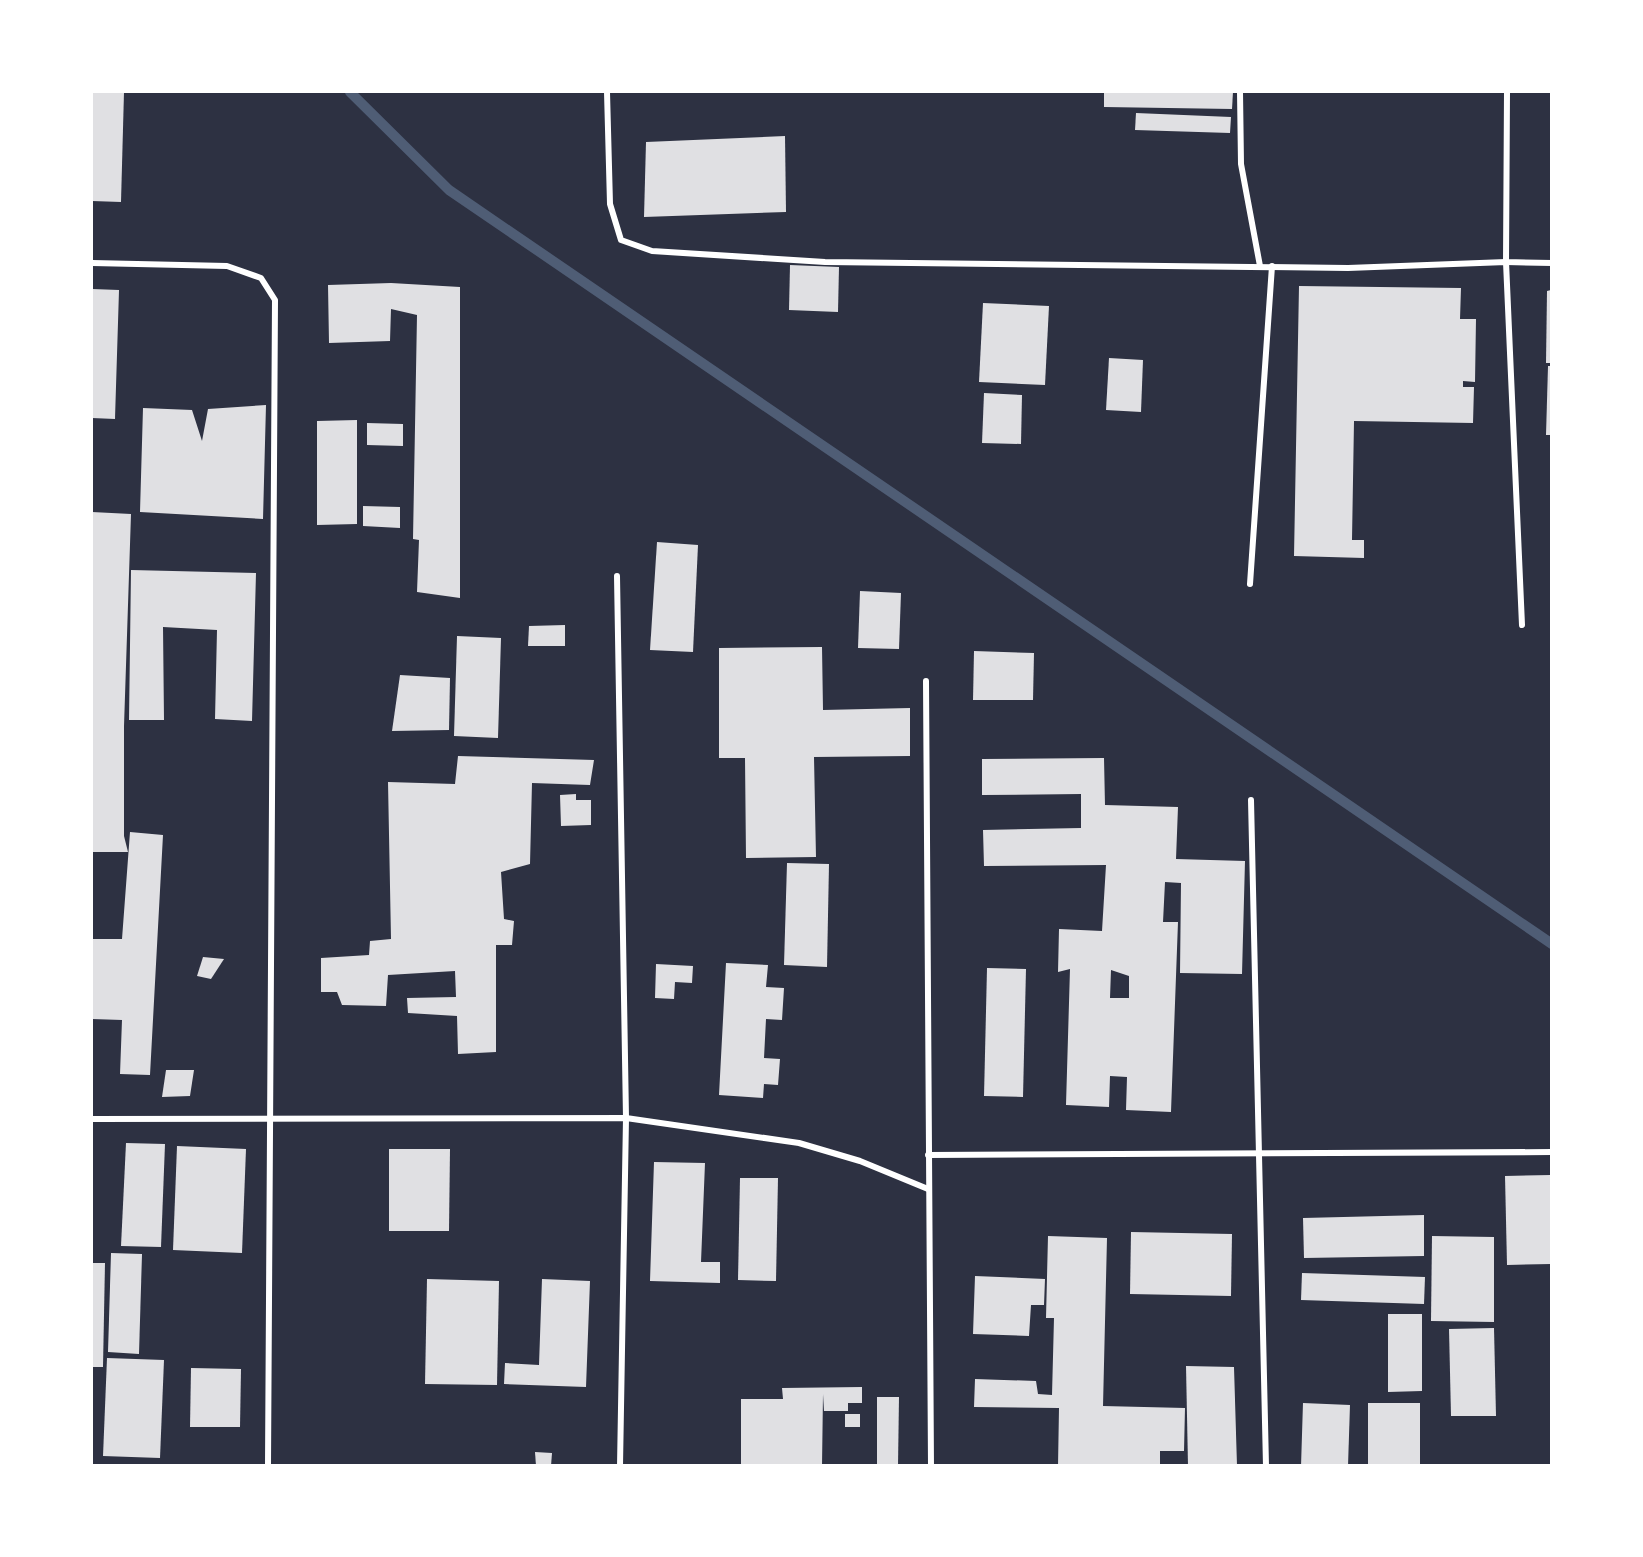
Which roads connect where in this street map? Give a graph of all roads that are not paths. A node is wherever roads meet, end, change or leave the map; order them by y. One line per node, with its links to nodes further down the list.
1 (607, 92): 7 (street)
2 (1240, 92): 7 (street)
3 (1507, 92): 4 (street)
4 (1506, 262): 6 (street); 8 (street); 11 (street)
5 (92, 263): 16 (street)
6 (1551, 263)
7 (1260, 266): 8 (street)
8 (1272, 267): 10 (street)
9 (617, 576): 14 (street)
10 (1250, 584)
11 (1522, 625)
12 (926, 681): 19 (street)
13 (1251, 800): 18 (street)
14 (626, 1118): 16 (street); 20 (street); 22 (street)
15 (92, 1119): 16 (street)
16 (272, 1119): 21 (street)
17 (1551, 1152): 18 (street)
18 (1260, 1154): 19 (street); 24 (street)
19 (928, 1155): 20 (street)
20 (928, 1189): 23 (street)
21 (268, 1466)
22 (620, 1466)
23 (931, 1466)
24 (1266, 1466)

